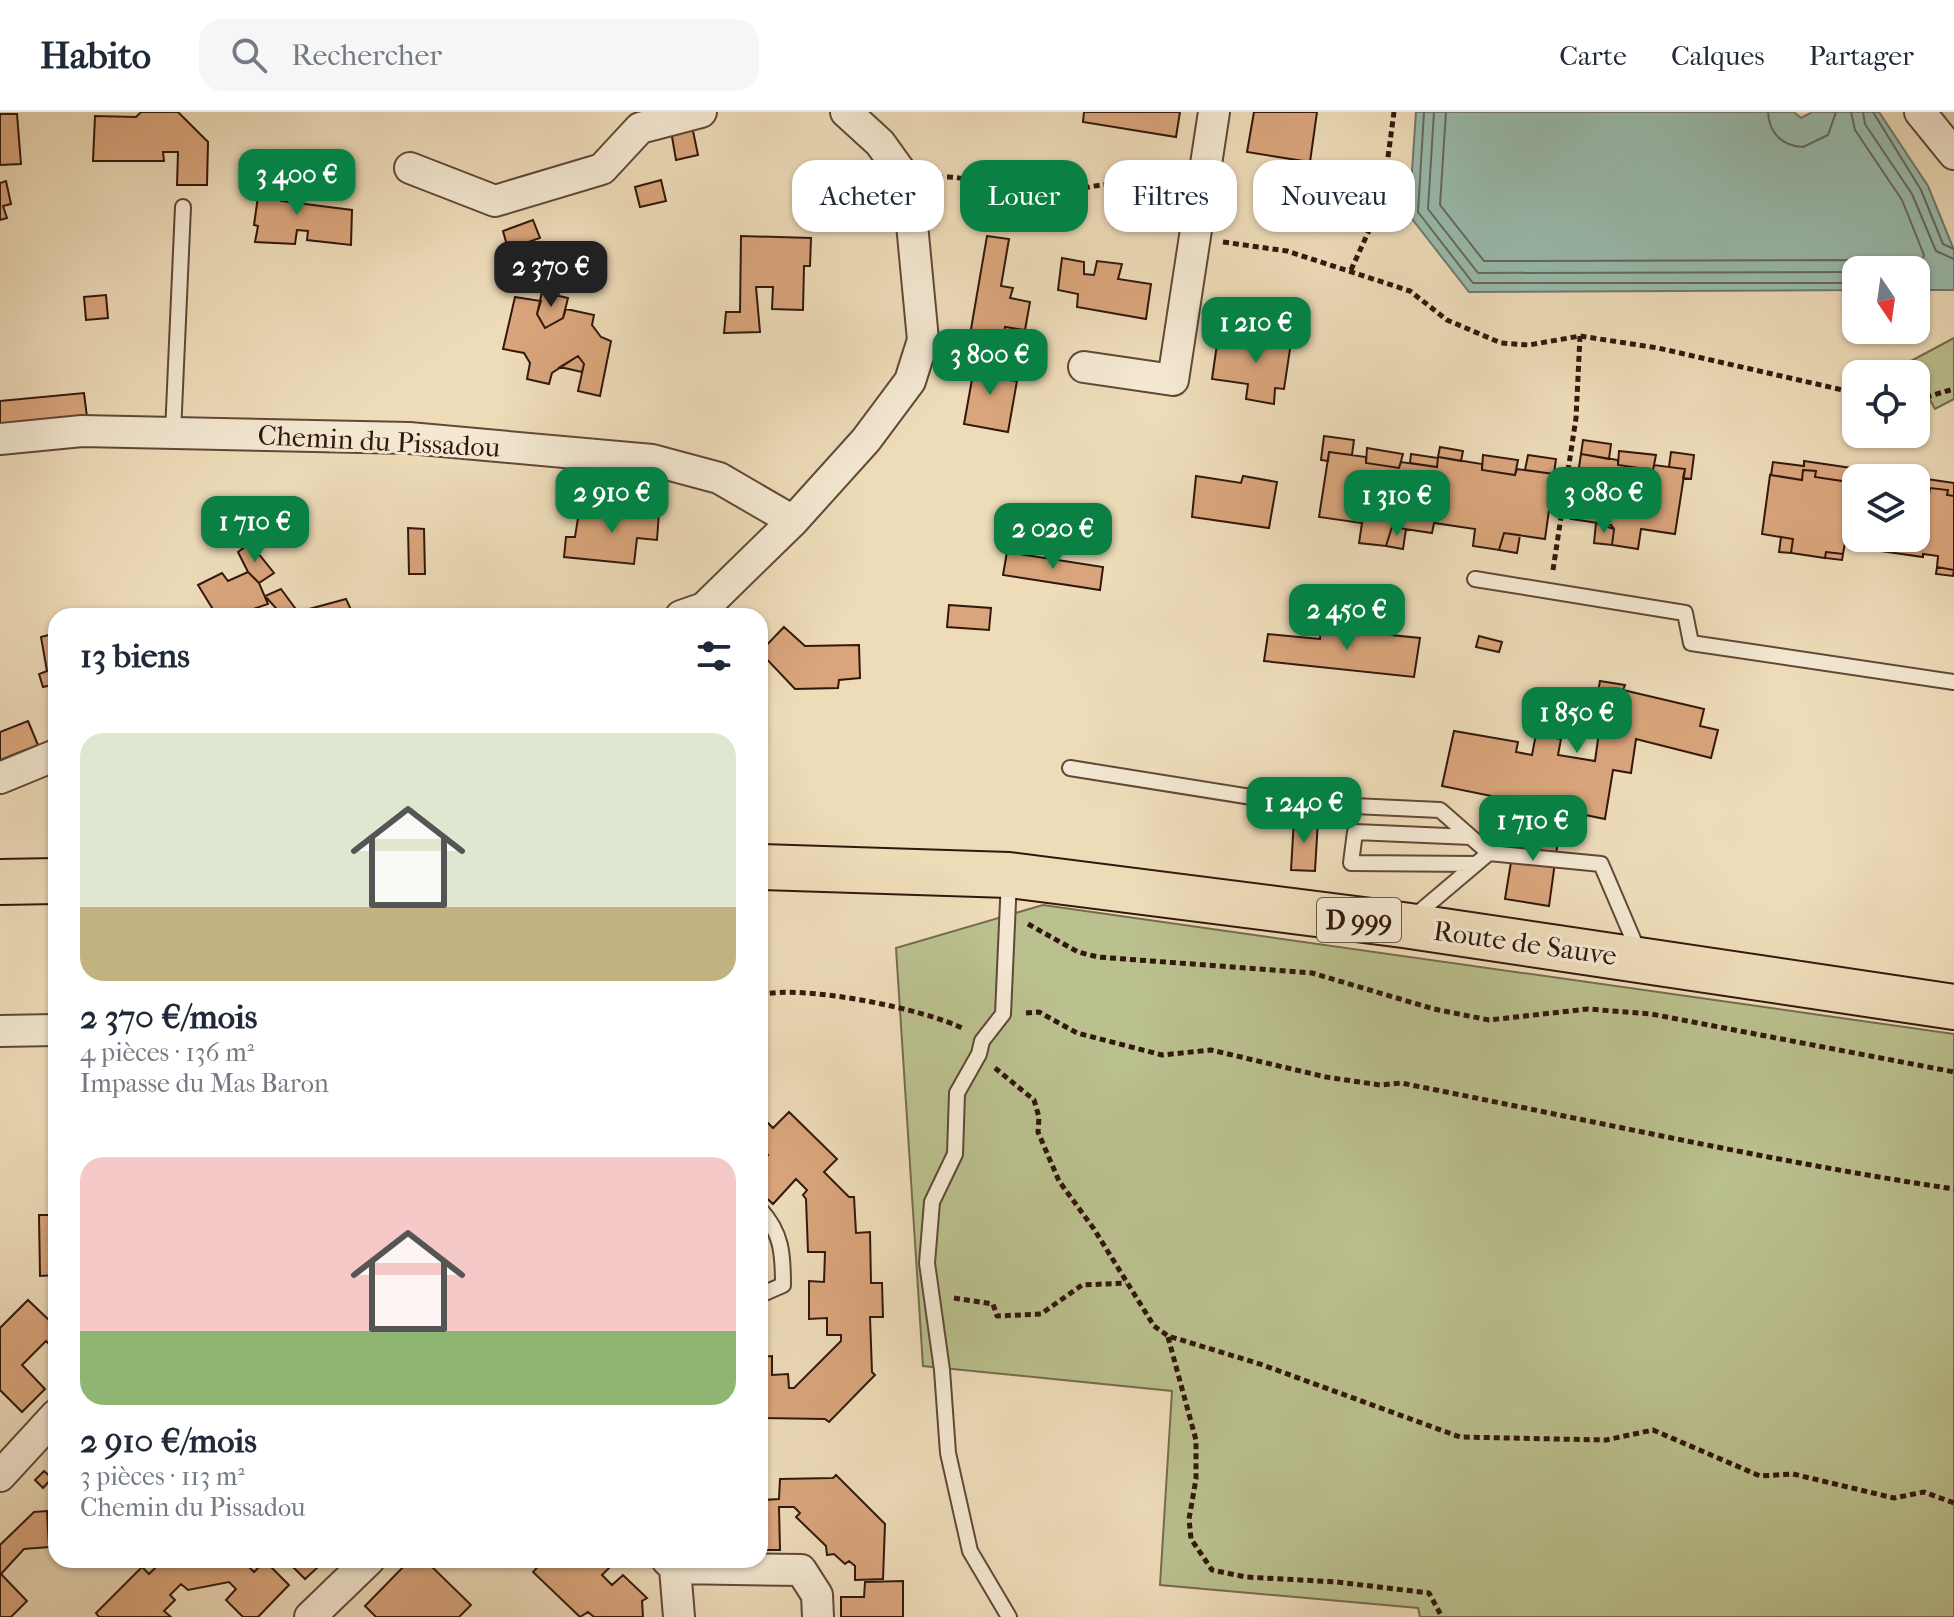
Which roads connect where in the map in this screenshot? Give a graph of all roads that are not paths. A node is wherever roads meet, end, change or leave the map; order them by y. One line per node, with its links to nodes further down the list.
1 (701, 112): 6 (street)
2 (846, 112): 11 (street)
3 (1214, 112): 8 (street)
4 (1920, 112): 5 (street)
5 (1954, 154)
6 (410, 168)
7 (183, 207): 9 (lane)
8 (1084, 367)
9 (173, 433): 10 (street, Chemin du Pissadou); 11 (street, Chemin du Pissadou)
10 (0, 439)
11 (793, 521): 13 (street)
12 (1475, 579): 14 (lane)
13 (704, 608)
14 (1954, 682)
15 (48, 758): 17 (street)
16 (1070, 768): 18 (lane)
17 (0, 778)
18 (1471, 837): 19 (lane); 20 (lane)
19 (1489, 853): 20 (lane); 26 (lane)
20 (1475, 864): 25 (lane)
21 (768, 868): 24 (main road, Route de Sauve / D 999)
22 (48, 881): 23 (main road)
23 (0, 882)
24 (1009, 895): 25 (main road, Route de Sauve / D 999); 40 (lane)
25 (1403, 925): 26 (main road, Route de Sauve / D 999)
26 (1642, 961): 27 (main road, Route de Sauve / D 999)
27 (1954, 1007)
28 (48, 1030): 29 (street)
29 (0, 1031)
30 (768, 1218): 31 (lane)
31 (768, 1292)
32 (48, 1424): 33 (street)
33 (0, 1476)
34 (362, 1568): 37 (street)
35 (672, 1568): 38 (street)
36 (758, 1568): 39 (street)
37 (321, 1614)
38 (679, 1617)
39 (818, 1617)
40 (1009, 1617)

